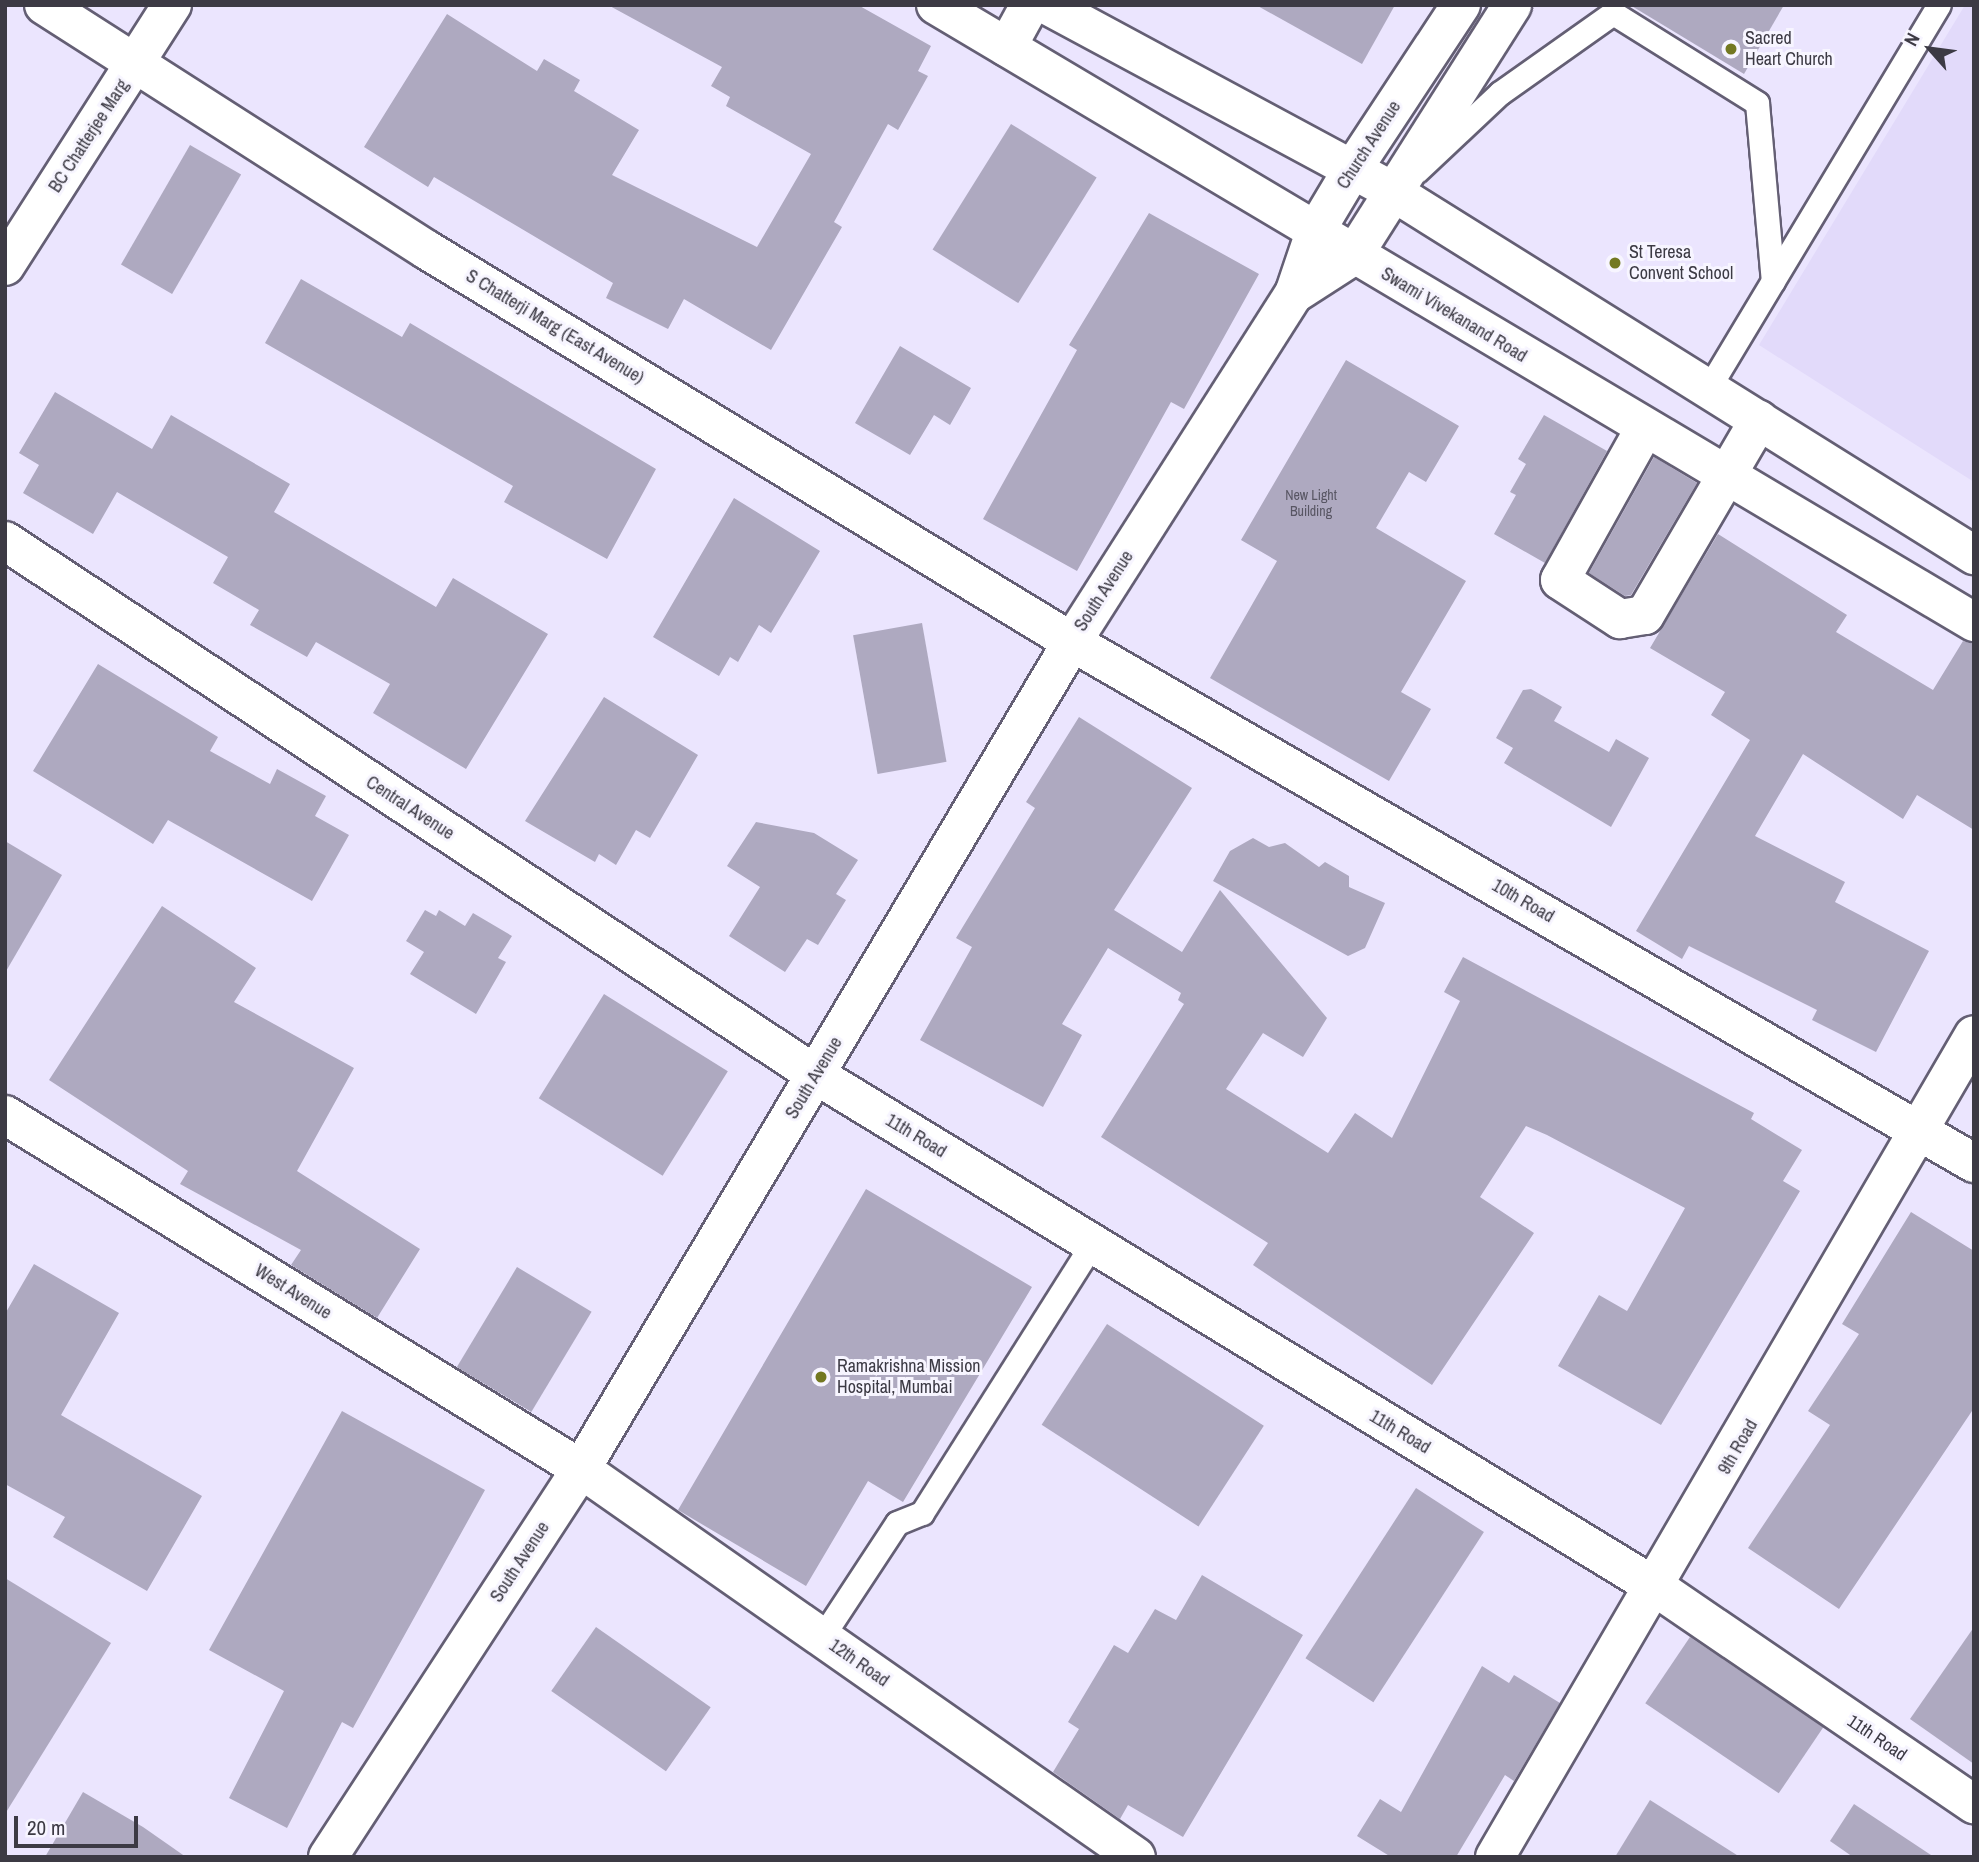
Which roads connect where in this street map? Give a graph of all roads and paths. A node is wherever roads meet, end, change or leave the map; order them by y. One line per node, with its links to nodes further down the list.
1 (44, 5): 11 (street, S Chatterji Marg (East Avenue))
2 (172, 5): 11 (street, BC Chatterjee Marg)
3 (936, 5): 10 (street, Swami Vivekanand Road)
4 (1030, 5): 10 (street)
5 (1047, 5): 12 (street)
6 (1461, 5): 12 (street, Church Avenue)
7 (1512, 5): 13 (street)
8 (1939, 5): 17 (lane)
9 (1607, 9): 13 (lane); 17 (lane)
10 (1007, 47): 14 (street, Swami Vivekanand Road)
11 (139, 60): 16 (street, BC Chatterjee Marg); 26 (street, S Chatterji Marg (East Avenue))
12 (1352, 170): 13 (street); 14 (street, Church Avenue)
13 (1390, 190): 15 (street); 19 (street)
14 (1315, 232): 15 (street, Swami Vivekanand Road); 18 (street, Church Avenue)
15 (1353, 256): 18 (street); 21 (street, Swami Vivekanand Road)
16 (5, 266)
17 (1773, 281): 19 (lane)
18 (1294, 294): 26 (street, South Avenue)
19 (1709, 389): 20 (street)
20 (1759, 420): 22 (street); 24 (street)
21 (1645, 428): 22 (street, Swami Vivekanand Road); 22 (street)
22 (1727, 476): 25 (street, Swami Vivekanand Road)
23 (5, 541): 28 (street, Central Avenue)
24 (1974, 555)
25 (1974, 622)
26 (1072, 642): 28 (street, South Avenue); 30 (street, 10th Road)
27 (1974, 1035): 30 (street, 9th Road)
28 (816, 1075): 32 (street, 11th Road); 33 (street, South Avenue)
29 (5, 1115): 33 (street, West Avenue)
30 (1920, 1129): 31 (street, 10th Road); 34 (street, 9th Road)
31 (1974, 1163)
32 (1092, 1244): 34 (street, 11th Road); 35 (lane)
33 (581, 1469): 35 (street, 12th Road); 37 (street, South Avenue)
34 (1657, 1588): 36 (street, 11th Road); 39 (street, 9th Road)
35 (822, 1637): 38 (street, 12th Road)
36 (1974, 1804)
37 (328, 1857)
38 (1136, 1857)
39 (1495, 1857)

